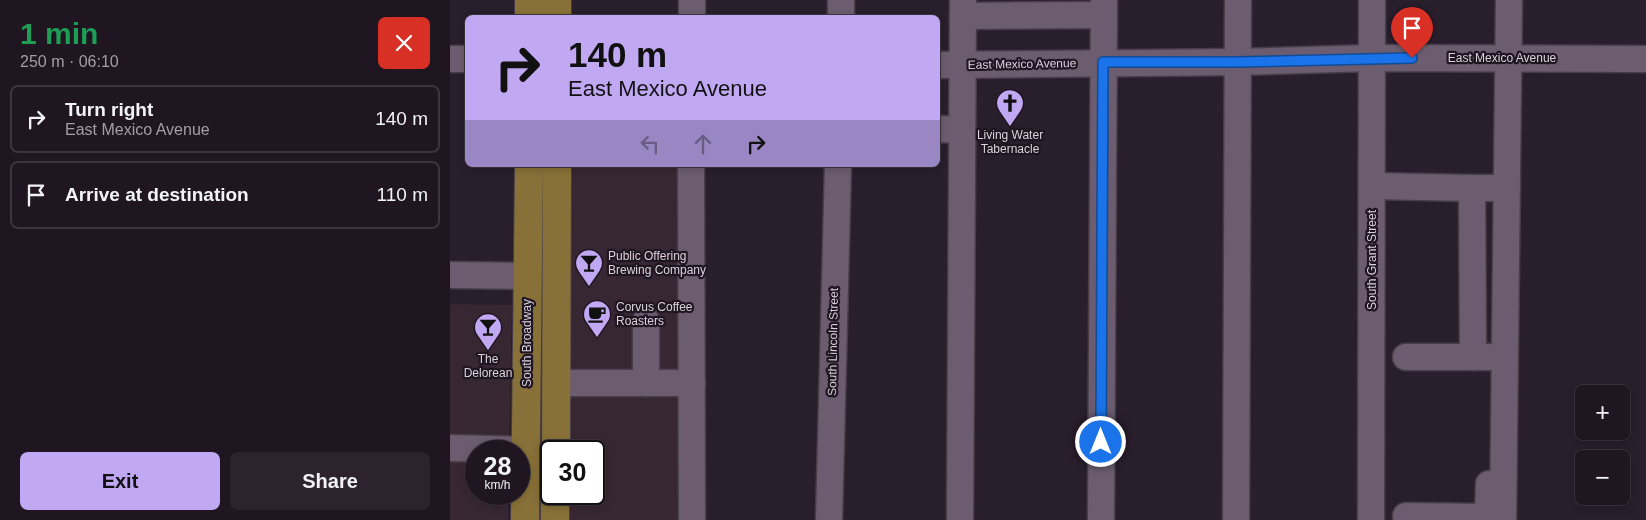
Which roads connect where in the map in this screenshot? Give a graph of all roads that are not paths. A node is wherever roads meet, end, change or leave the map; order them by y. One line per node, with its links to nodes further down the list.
1 (529, 0): 10 (main road)
2 (557, 0): 11 (main road)
3 (692, 0): 12 (street)
4 (841, 0): 13 (street)
5 (1238, 0): 20 (street)
6 (1372, 0): 14 (street, South Grant Street)
7 (1509, 0): 15 (street)
8 (963, 8): 9 (street); 21 (street)
9 (1104, 8): 19 (street)
10 (529, 15)
11 (557, 15)
12 (692, 15)
13 (841, 15)
14 (1372, 58): 15 (street, East Mexico Avenue); 20 (street, East Mexico Avenue); 27 (street, South Grant Street)
15 (1508, 58): 18 (street, East Mexico Avenue); 29 (street)
16 (450, 59): 17 (street)
17 (465, 59)
18 (1646, 59)
19 (1103, 62): 20 (street, East Mexico Avenue); 21 (street, East Mexico Avenue); 52 (street)
20 (1238, 62): 53 (street)
21 (950, 64): 22 (street)
22 (950, 130): 51 (street)
23 (529, 167): 31 (main road, South Broadway)
24 (557, 167): 36 (main road)
25 (691, 167): 38 (street)
26 (838, 167): 50 (street, South Lincoln Street)
27 (1372, 186): 28 (street); 54 (street, South Grant Street)
28 (1472, 188): 29 (street); 34 (street)
29 (1507, 188): 35 (street)
30 (450, 275): 31 (street)
31 (528, 276): 39 (main road, South Broadway)
32 (646, 321): 37 (street)
33 (1406, 357): 34 (street)
34 (1473, 357): 35 (street)
35 (1505, 358): 43 (street)
36 (556, 383): 37 (street); 40 (main road)
37 (646, 383): 38 (street)
38 (692, 383): 49 (street)
39 (526, 440)
40 (556, 440)
41 (450, 448): 42 (street)
42 (465, 448)
43 (1504, 462): 46 (street); 55 (street)
44 (526, 505): 47 (main road, South Broadway)
45 (555, 505): 48 (main road)
46 (1406, 516)
47 (526, 520)
48 (555, 520)
49 (692, 520)
50 (829, 520)
51 (960, 520)
52 (1101, 520)
53 (1236, 520)
54 (1371, 520)
55 (1503, 520)

